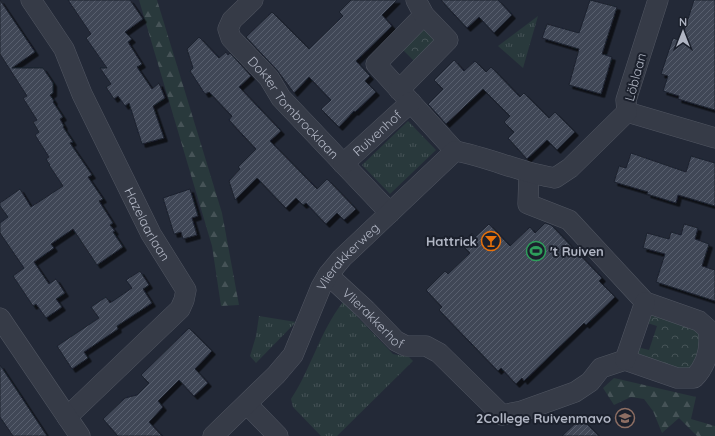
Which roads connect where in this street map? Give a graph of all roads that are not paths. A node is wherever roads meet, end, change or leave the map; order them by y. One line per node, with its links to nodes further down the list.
1 (31, 0): 17 (street, Hazelaarlaan)
2 (253, 0): 9 (street, Dokter Tombrocklaan)
3 (658, 0): 6 (street, Löblaan)
4 (420, 7): 5 (street, Ruivenhof); 5 (street, Ruivenhof)
5 (405, 96): 8 (street, Ruivenhof); 9 (street, Ruivenhof)
6 (627, 112): 7 (street, Löblaan); 10 (street)
7 (715, 138)
8 (455, 151): 10 (street); 11 (street, Vlierakkerweg)
9 (343, 164): 11 (street, Dokter Tombrocklaan)
10 (529, 173): 13 (street)
11 (390, 213): 12 (street, Vlierakkerweg)
12 (328, 275): 15 (street, Vlierakkerhof); 16 (street, Vlierakkerweg)
13 (645, 302): 15 (street); 15 (street)
14 (0, 318): 17 (street)
15 (625, 360)
16 (247, 404): 19 (street, Vlierakkerweg); 20 (street)
17 (67, 417): 18 (street)
18 (80, 436)
19 (213, 436)
20 (278, 436)

